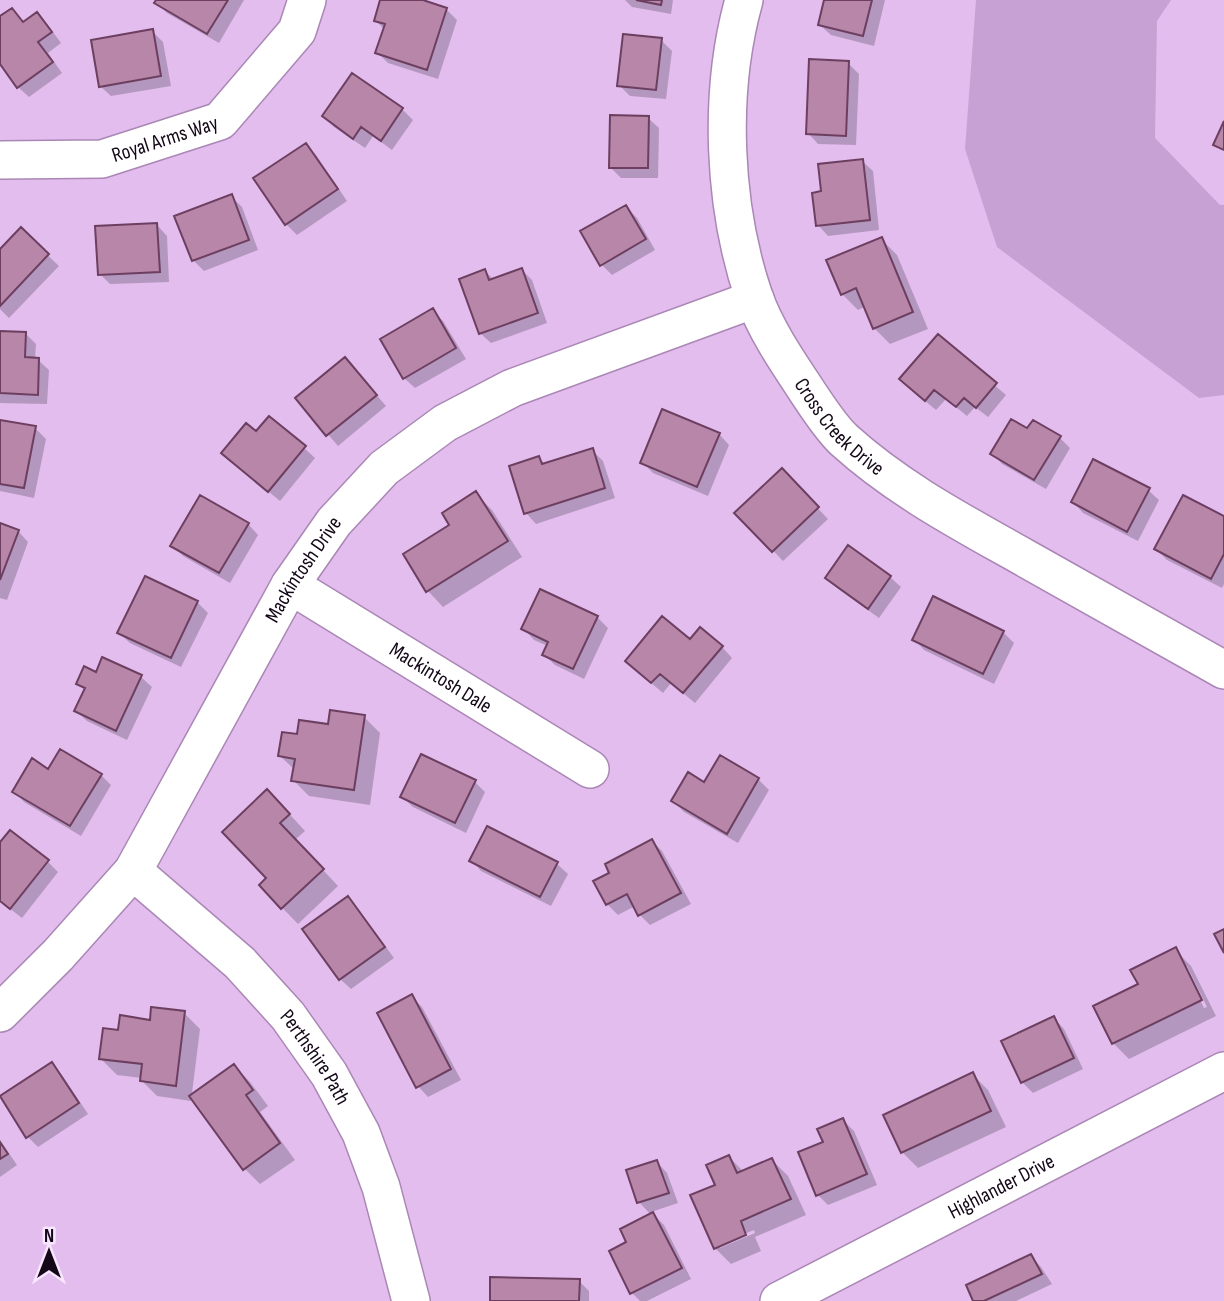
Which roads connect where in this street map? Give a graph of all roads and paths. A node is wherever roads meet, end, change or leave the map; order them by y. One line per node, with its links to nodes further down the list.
1 (307, 0): 3 (street, Royal Arms Way)
2 (744, 0): 4 (street, Cross Creek Drive)
3 (0, 160)
4 (755, 299): 5 (street, Mackintosh Drive); 6 (street, Cross Creek Drive)
5 (290, 584): 7 (street, Mackintosh Dale); 8 (street, Mackintosh Drive)
6 (1224, 670)
7 (590, 769)
8 (133, 871): 9 (street, Mackintosh Drive); 11 (street, Perthshire Path)
9 (0, 1013)
10 (1224, 1071): 12 (street, Highlander Drive)
11 (411, 1301)
12 (779, 1301)

